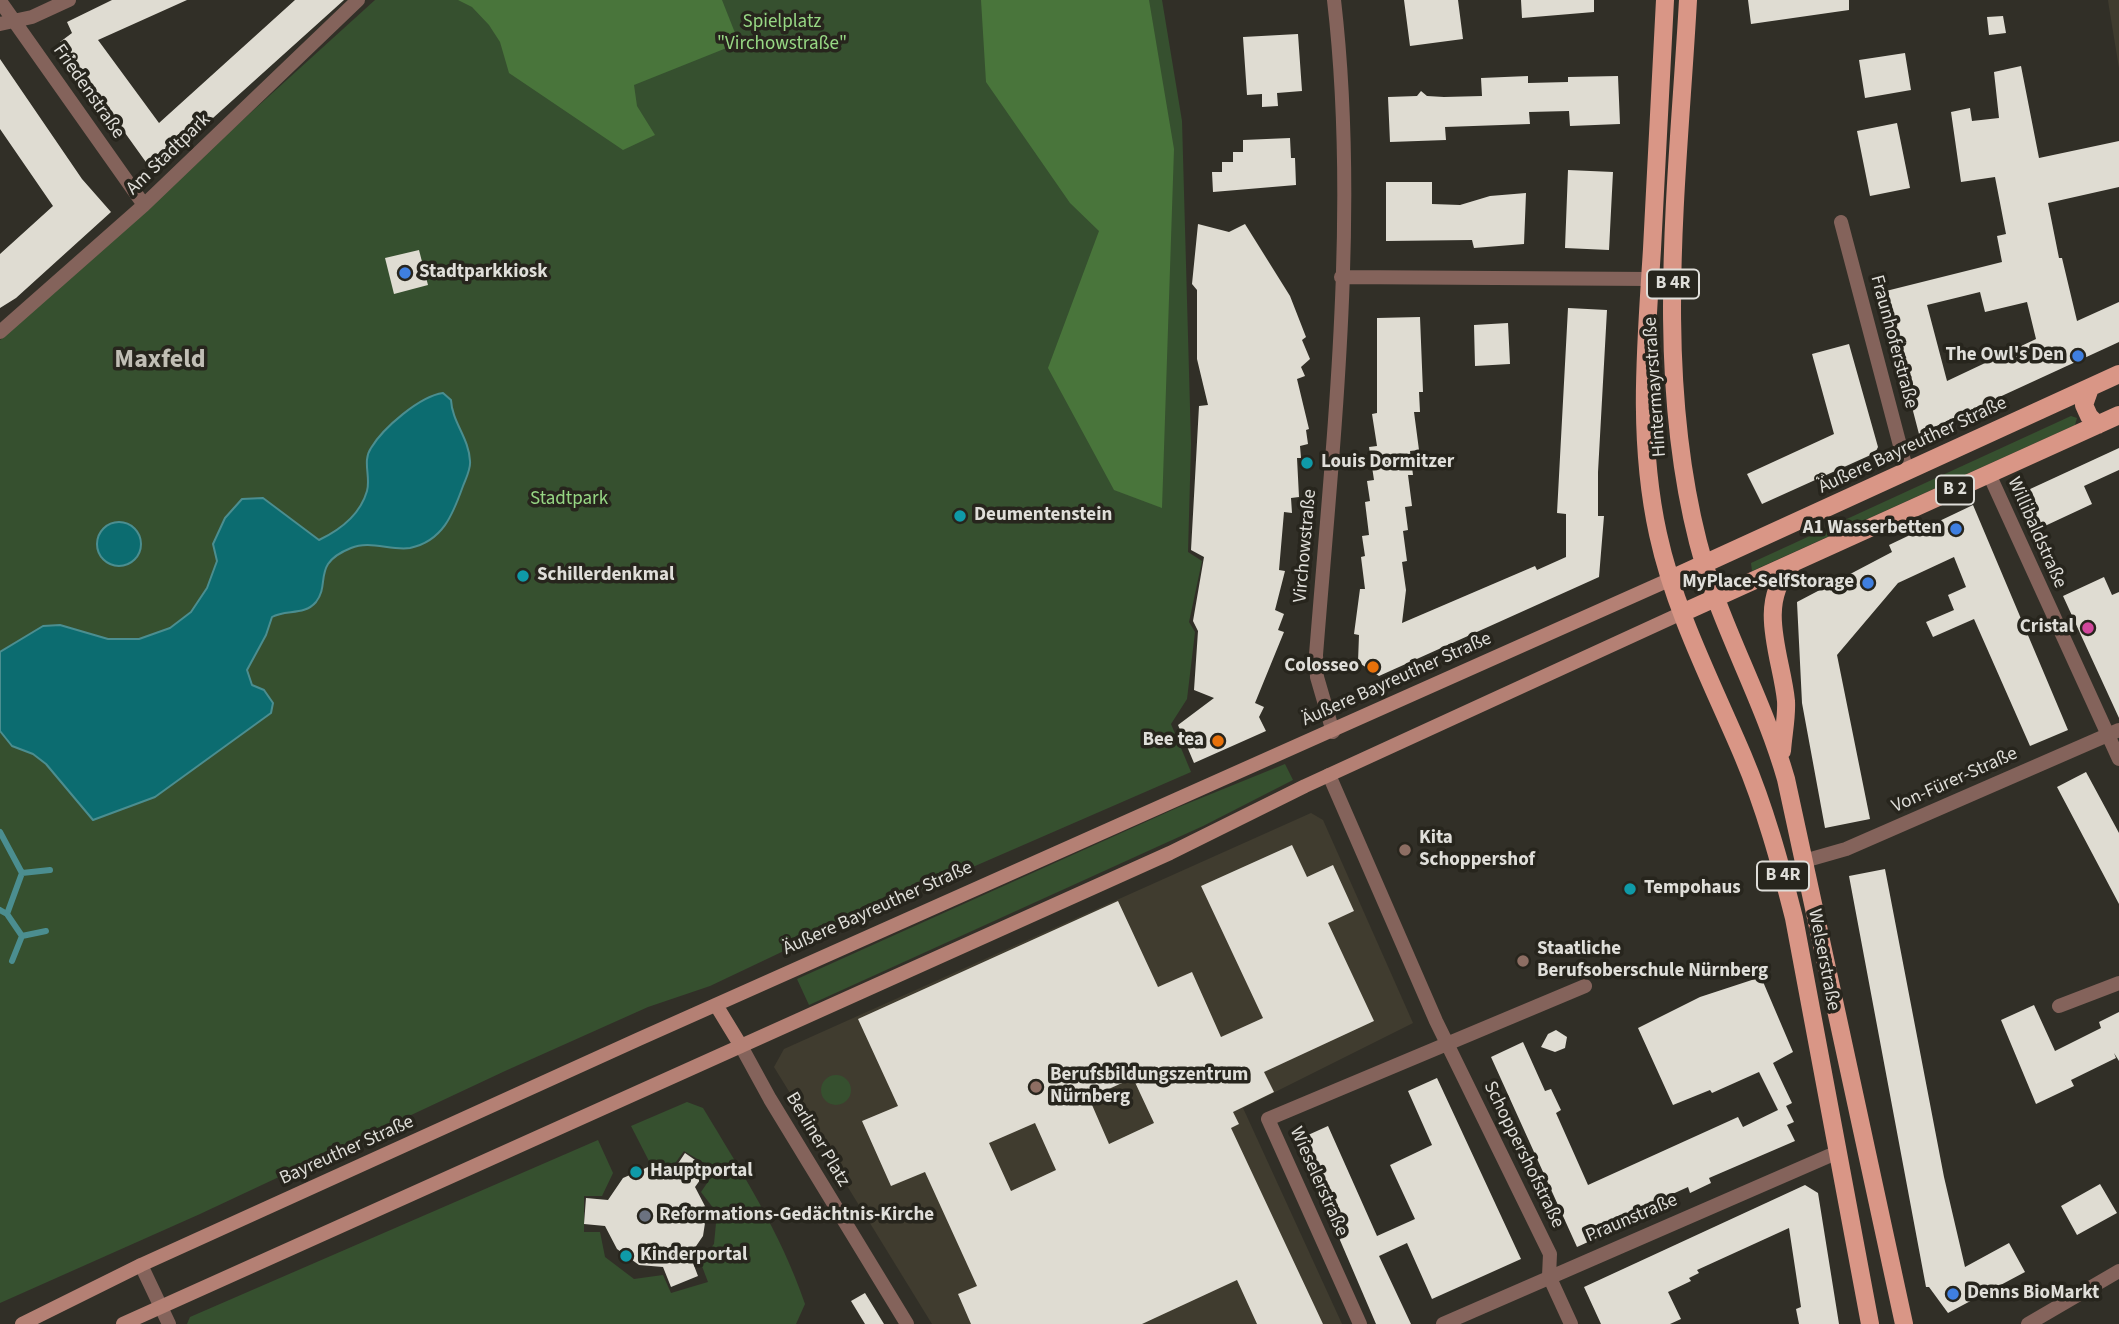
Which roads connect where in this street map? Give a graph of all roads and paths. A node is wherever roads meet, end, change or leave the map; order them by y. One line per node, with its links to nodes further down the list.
1 (69, 0): 7 (street)
2 (358, 0): 8 (street, Am Stadtpark)
3 (1334, 0): 10 (street, Virchowstraße)
4 (1665, 0): 11 (main road, Hintermayrstraße / B 4R)
5 (1688, 0): 19 (main road, Hintermayrstraße / B 4R)
6 (0, 1): 7 (street, Friedenstraße)
7 (6, 22): 8 (street, Friedenstraße)
8 (144, 205): 12 (street, Am Stadtpark)
9 (1841, 222): 17 (street, Fraunhoferstraße)
10 (1341, 277): 11 (street); 24 (street, Virchowstraße)
11 (1650, 279): 21 (main road, Hintermayrstraße / B 4R)
12 (0, 332)
13 (2119, 374): 14 (main road, Äußere Bayreuther Straße / B 2)
14 (2090, 388): 16 (main road); 17 (main road, Äußere Bayreuther Straße / B 2)
15 (2119, 415): 16 (main road, B 2)
16 (2098, 425): 18 (main road, B 2)
17 (1907, 472): 19 (main road, Äußere Bayreuther Straße / B 2)
18 (1989, 474): 20 (main road, B 2); 25 (street, Willibaldstraße)
19 (1704, 565): 21 (main road, Äußere Bayreuther Straße / B 2); 22 (main road, Hintermayrstraße / B 4R)
20 (1792, 566): 22 (main road, B 2); 27 (main road)
21 (1671, 579): 23 (main road, Welserstraße / B 4R); 24 (main road, Äußere Bayreuther Straße)
22 (1715, 599): 23 (main road, B 2); 27 (main road, Welserstraße / B 4R)
23 (1682, 613): 28 (main road); 37 (main road, Welserstraße / B 4R)
24 (1333, 732): 32 (main road, Äußere Bayreuther Straße)
25 (2113, 733): 26 (street, Willibaldstraße); 29 (street, Von-Fürer-Straße)
26 (2119, 759)
27 (1781, 761): 29 (main road, Welserstraße / B 4R)
28 (1329, 775): 35 (street, Schoppershofstraße); 36 (main road)
29 (1804, 861): 50 (main road, Welserstraße / B 4R)
30 (2119, 983): 33 (street)
31 (1584, 986): 35 (street)
32 (716, 1005): 34 (main road, Äußere Bayreuther Straße); 36 (main road)
33 (2059, 1006)
34 (689, 1017): 38 (main road, Bayreuther Straße)
35 (1448, 1042): 40 (street, Schoppershofstraße); 46 (street, Wieselerstraße)
36 (741, 1046): 41 (main road); 45 (street, Berliner Platz)
37 (1838, 1152): 40 (street, Praunstraße); 49 (main road, Welserstraße / B 4R)
38 (141, 1265): 41 (street); 42 (main road, Bayreuther Straße)
39 (2119, 1271): 51 (street)
40 (1549, 1276): 47 (street, Praunstraße); 48 (street, Schoppershofstraße)
41 (162, 1306): 43 (main road); 44 (street)
42 (22, 1324)
43 (123, 1324)
44 (169, 1324)
45 (907, 1324)
46 (1360, 1324)
47 (1443, 1324)
48 (1571, 1324)
49 (1870, 1324)
50 (1905, 1324)
51 (2028, 1324)

